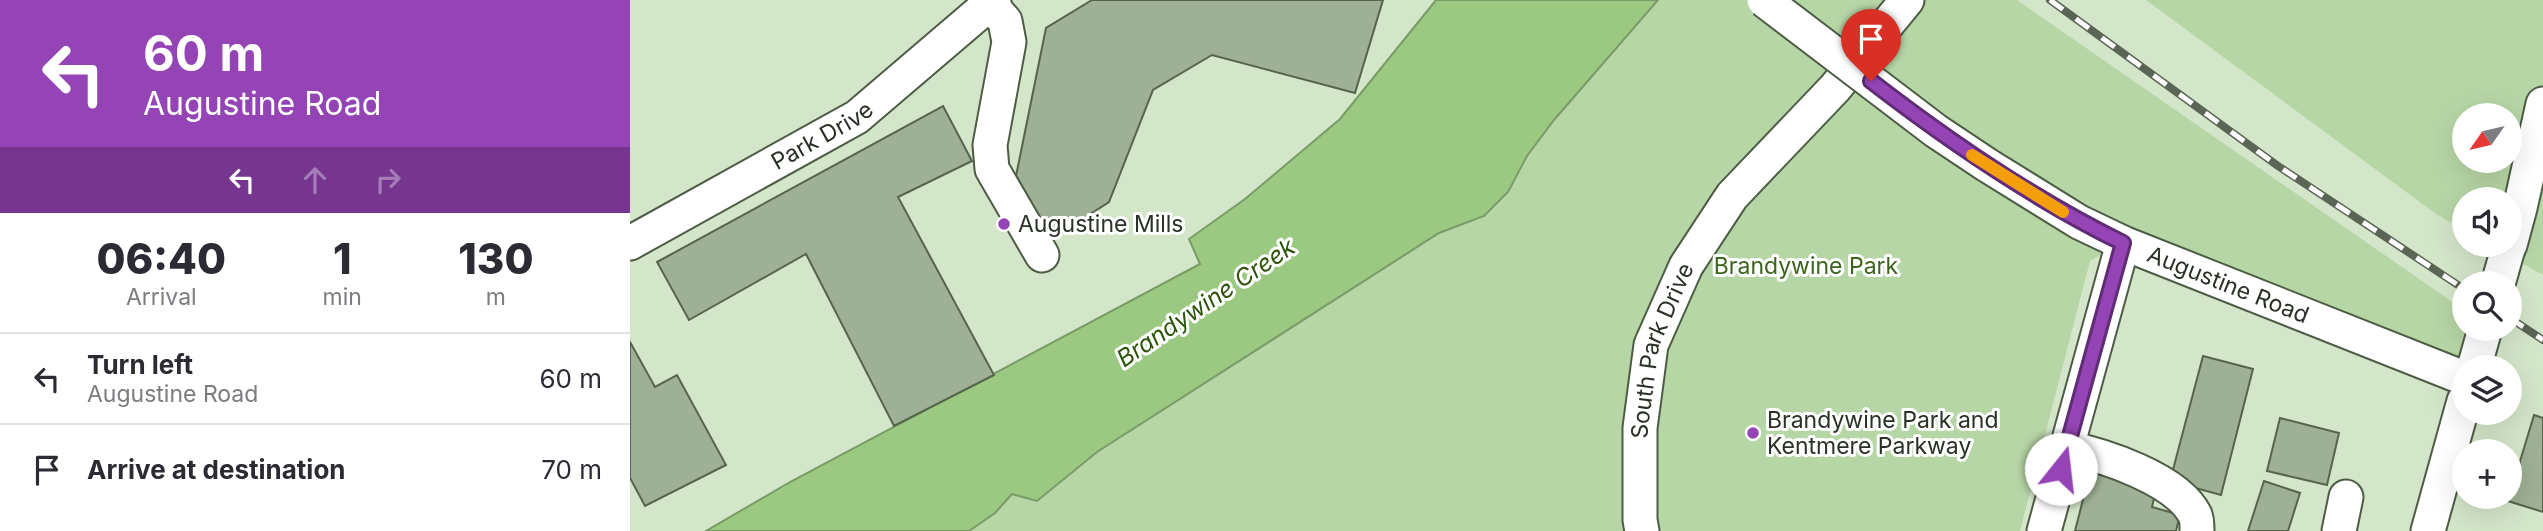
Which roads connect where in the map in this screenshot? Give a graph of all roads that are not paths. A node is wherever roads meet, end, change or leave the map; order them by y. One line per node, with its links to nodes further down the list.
1 (1764, 0): 8 (street, Augustine Road, bridge)
2 (1907, 0): 14 (street, South Park Drive)
3 (992, 2): 7 (street, Park Drive); 9 (street)
4 (2543, 104): 5 (street)
5 (2532, 197): 6 (street)
6 (2522, 219)
7 (630, 243)
8 (2123, 243): 10 (street, Augustine Road); 12 (street)
9 (1042, 255)
10 (2452, 373)
11 (2457, 425): 18 (street)
12 (2067, 448): 15 (street); 16 (street)
13 (2346, 497): 17 (street)
14 (1642, 531)
15 (2044, 531)
16 (2197, 531)
17 (2339, 531)
18 (2428, 531)

